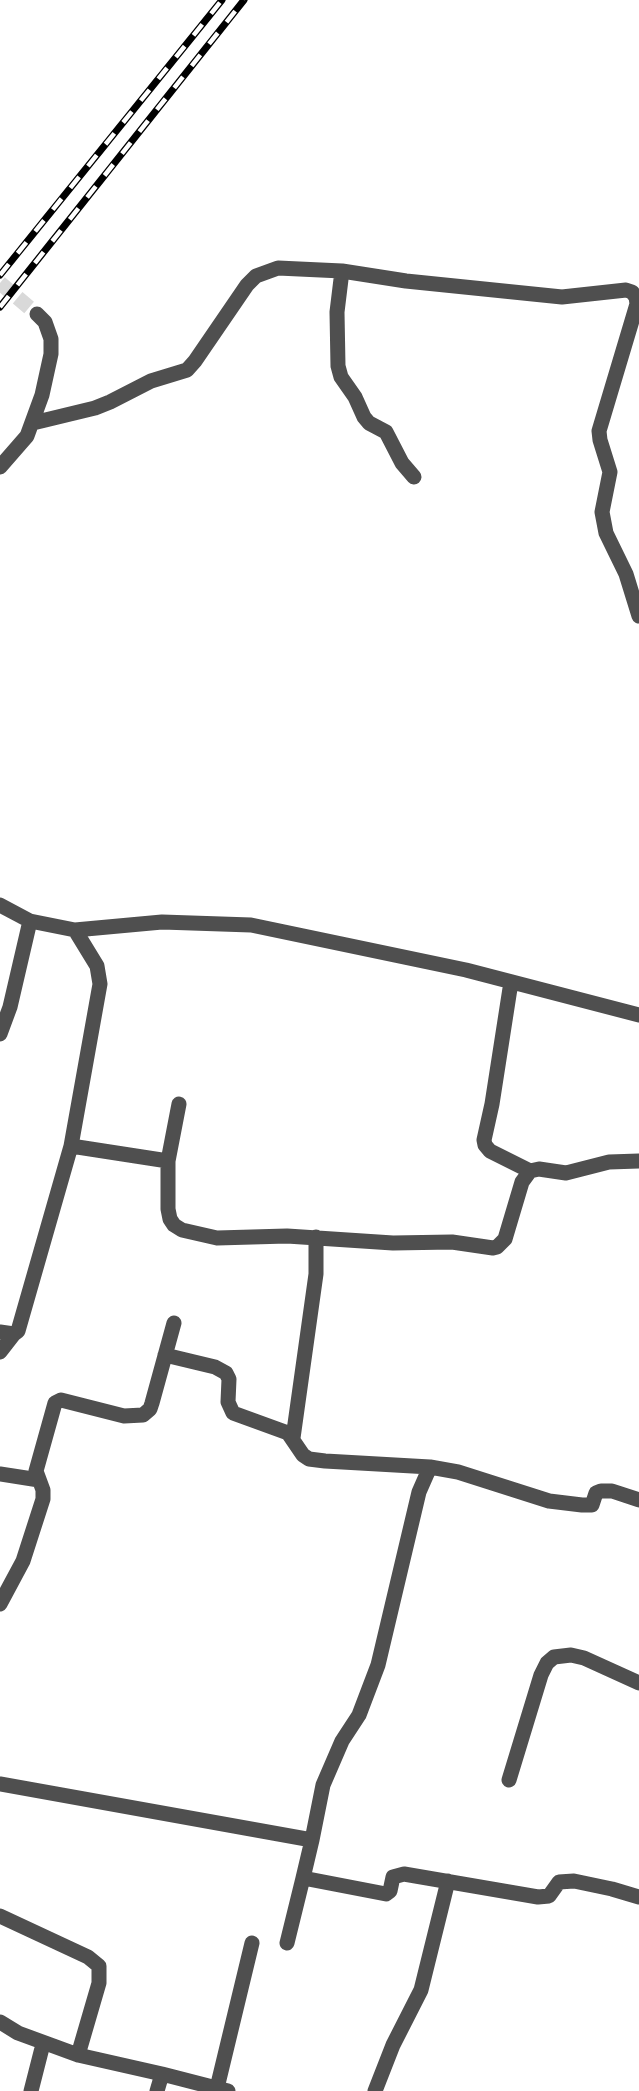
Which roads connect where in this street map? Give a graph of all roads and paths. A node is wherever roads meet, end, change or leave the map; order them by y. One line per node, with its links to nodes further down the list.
1 (342, 271): 3 (street); 5 (street); 6 (street)
2 (37, 314): 3 (street)
3 (33, 423): 4 (street)
4 (0, 467)
5 (414, 477)
6 (639, 616)
7 (0, 905): 8 (street)
8 (30, 921): 9 (street); 12 (street)
9 (75, 930): 10 (street); 14 (street)
10 (511, 982): 11 (street); 17 (street)
11 (639, 1015)
12 (0, 1034)
13 (179, 1104): 15 (street)
14 (71, 1146): 15 (street); 20 (street)
15 (168, 1161): 18 (street)
16 (639, 1161): 17 (street)
17 (530, 1171): 18 (street)
18 (316, 1237): 23 (street)
19 (174, 1323): 22 (street)
20 (7, 1333): 21 (street)
21 (0, 1352)
22 (165, 1355): 23 (street); 26 (street)
23 (293, 1438): 24 (street)
24 (430, 1467): 27 (street); 32 (street)
25 (0, 1474): 26 (street)
26 (39, 1480): 28 (street)
27 (639, 1500)
28 (0, 1604)
29 (639, 1683): 30 (street)
30 (509, 1780)
31 (0, 1784): 32 (street)
32 (312, 1840): 33 (street)
33 (303, 1878): 34 (street); 38 (street)
34 (448, 1881): 35 (street); 46 (street)
35 (639, 1898)
36 (0, 1916): 41 (street)
37 (252, 1943): 43 (street)
38 (287, 1943)
39 (0, 2022): 40 (street)
40 (43, 2044): 41 (street); 44 (street)
41 (78, 2055): 42 (street)
42 (162, 2074): 43 (street); 45 (street)
43 (222, 2089)
44 (31, 2091)
45 (157, 2091)
46 (375, 2091)

